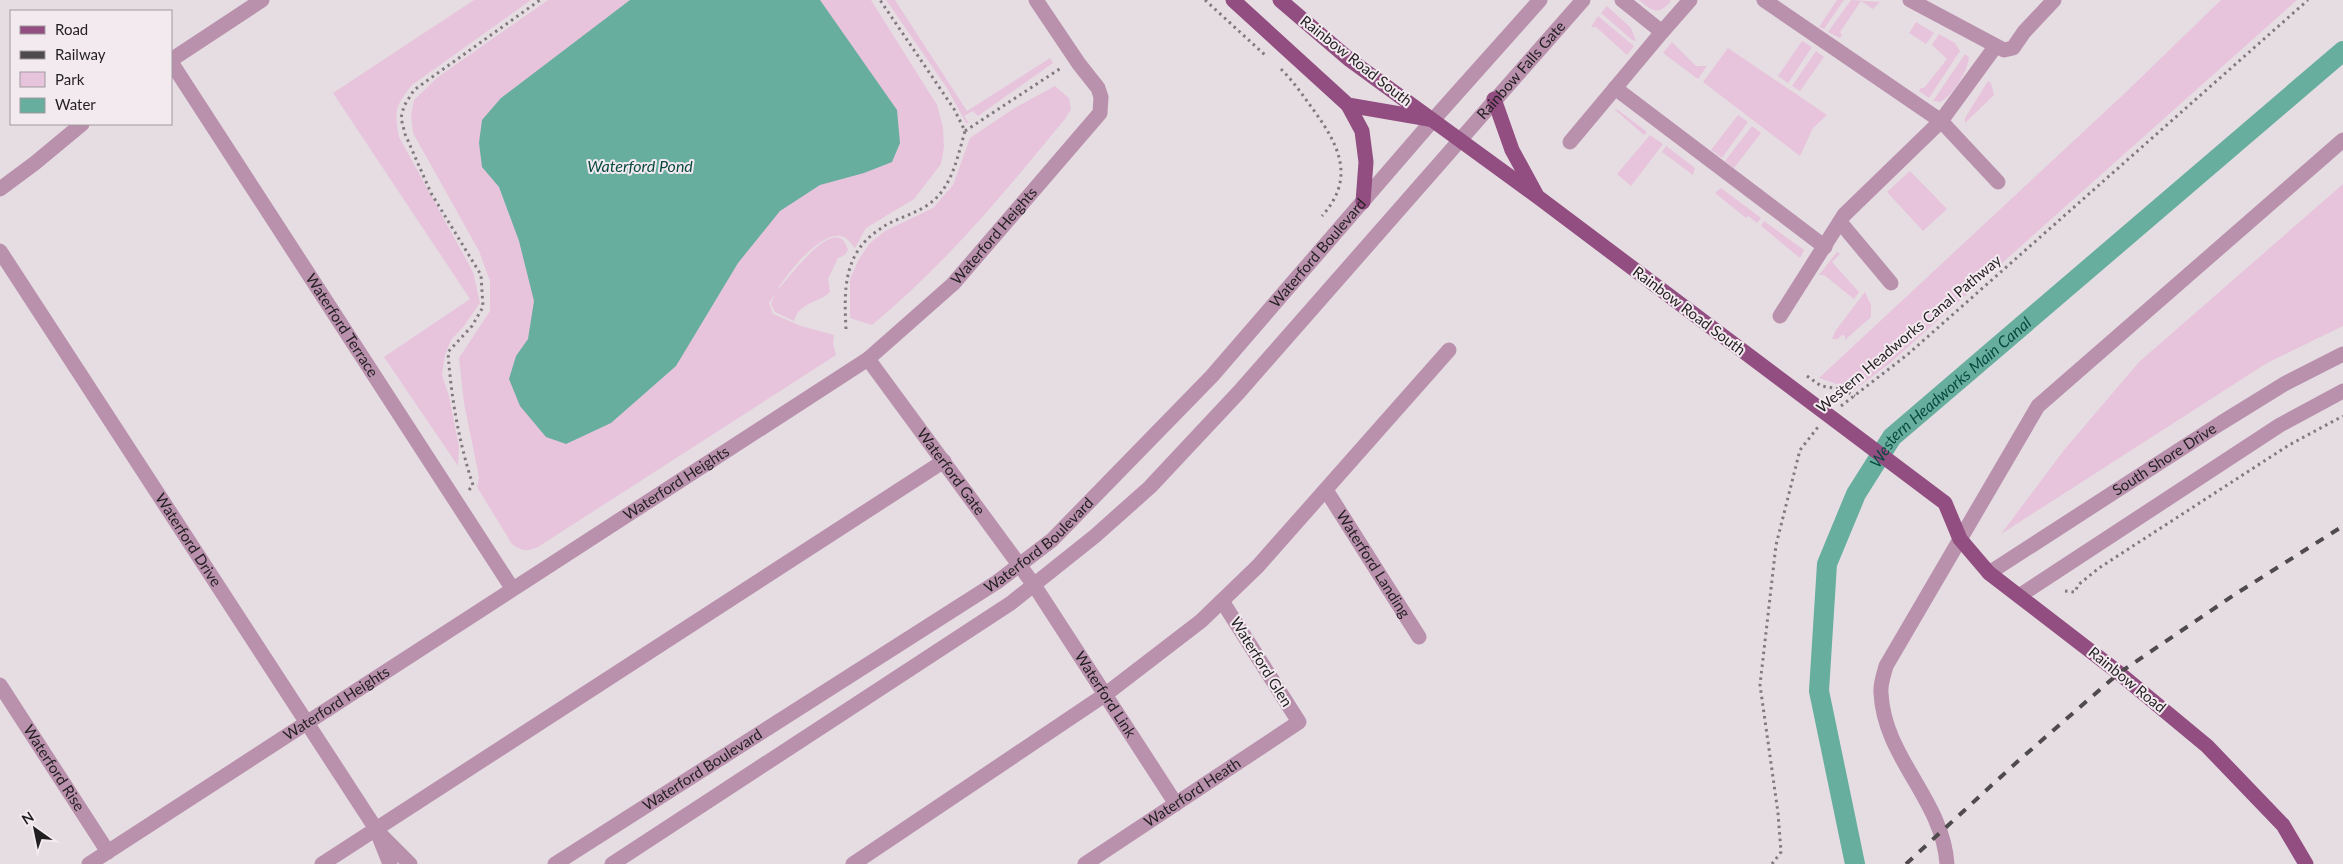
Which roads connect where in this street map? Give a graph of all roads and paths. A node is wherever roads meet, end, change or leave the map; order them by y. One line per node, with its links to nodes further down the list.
1 (262, 0): 19 (street)
2 (540, 0): 54 (path)
3 (880, 0): 29 (path)
4 (1036, 0): 46 (street, Waterford Heights)
5 (1204, 0): 18 (path)
6 (1234, 0): 25 (main road)
7 (1280, 0): 26 (main road, Rainbow Road South)
8 (1540, 0): 26 (street)
9 (1583, 0): 24 (street, Rainbow Falls Gate)
10 (1622, 0): 16 (street)
11 (1690, 0): 16 (street)
12 (1764, 0): 27 (street)
13 (1910, 0): 17 (street)
14 (2054, 0): 17 (street)
15 (2308, 0): 49 (path, Western Headworks Canal Pathway)
16 (1662, 32): 23 (street)
17 (1995, 47): 27 (street)
18 (1270, 59)
19 (172, 60)
20 (172, 63): 60 (street, Waterford Terrace)
21 (1278, 66): 37 (path)
22 (1060, 68): 29 (path)
23 (1615, 88): 32 (street); 39 (street)
24 (1494, 99): 30 (street, Rainbow Falls Gate); 35 (main road)
25 (1348, 105): 26 (main road, Rainbow Road South); 36 (main road)
26 (1432, 120): 30 (main road, Rainbow Road South); 36 (street, Waterford Boulevard)
27 (1940, 120): 33 (street); 38 (street)
28 (81, 125): 34 (street)
29 (965, 131): 43 (path)
30 (1459, 140): 35 (main road, Rainbow Road South); 59 (street, Waterford Boulevard)
31 (2343, 140): 56 (street)
32 (1570, 142)
33 (1998, 182)
34 (0, 189)
35 (1538, 197): 51 (main road, Rainbow Road South)
36 (1363, 202): 57 (street, Waterford Boulevard)
37 (1322, 216)
38 (1840, 222): 39 (street); 41 (street)
39 (1826, 247): 42 (street)
40 (0, 251): 67 (street, Waterford Drive)
41 (1891, 283)
42 (1780, 316)
43 (846, 328)
44 (1449, 350): 53 (street)
45 (2343, 354): 58 (street, South Shore Drive)
46 (868, 359): 52 (street, Waterford Gate); 60 (street, Waterford Heights)
47 (1803, 373): 49 (path)
48 (2343, 391): 62 (street)
49 (1855, 396): 51 (path, Western Headworks Canal Pathway)
50 (2343, 416): 61 (path)
51 (1831, 418): 55 (main road, Rainbow Road South); 80 (path, Western Headworks Canal Pathway)
52 (944, 461): 57 (street, Waterford Gate); 70 (street)
53 (1326, 490): 63 (street); 64 (street, Waterford Landing)
54 (468, 491)
55 (1945, 503): 56 (main road, Rainbow Road)
56 (1960, 538): 58 (main road, Rainbow Road); 81 (street)
57 (1020, 566): 59 (street, Waterford Gate); 76 (street, Waterford Boulevard)
58 (1989, 573): 62 (main road, Rainbow Road)
59 (1034, 585): 66 (street, Waterford Link); 77 (street, Waterford Boulevard)
60 (512, 588): 67 (street, Waterford Heights)
61 (2065, 591)
62 (2019, 596): 82 (main road, Rainbow Road)
63 (1222, 601): 66 (street); 68 (street, Waterford Glen)
64 (1419, 637)
65 (0, 685): 71 (street, Waterford Rise)
66 (1106, 694): 69 (street, Waterford Link); 78 (street)
67 (308, 722): 70 (street, Waterford Drive); 71 (street, Waterford Heights)
68 (1299, 722): 69 (street, Waterford Heath)
69 (1176, 804): 79 (street, Waterford Heath)
70 (376, 829): 73 (street); 74 (street, Waterford Drive); 75 (street, Waterford Drive)
71 (108, 852): 72 (street, Waterford Heights)
72 (89, 864)
73 (322, 864)
74 (390, 864)
75 (410, 864)
76 (556, 864)
77 (612, 864)
78 (853, 864)
79 (1085, 864)
80 (1772, 864)
81 (1947, 864)
82 (2306, 864)

